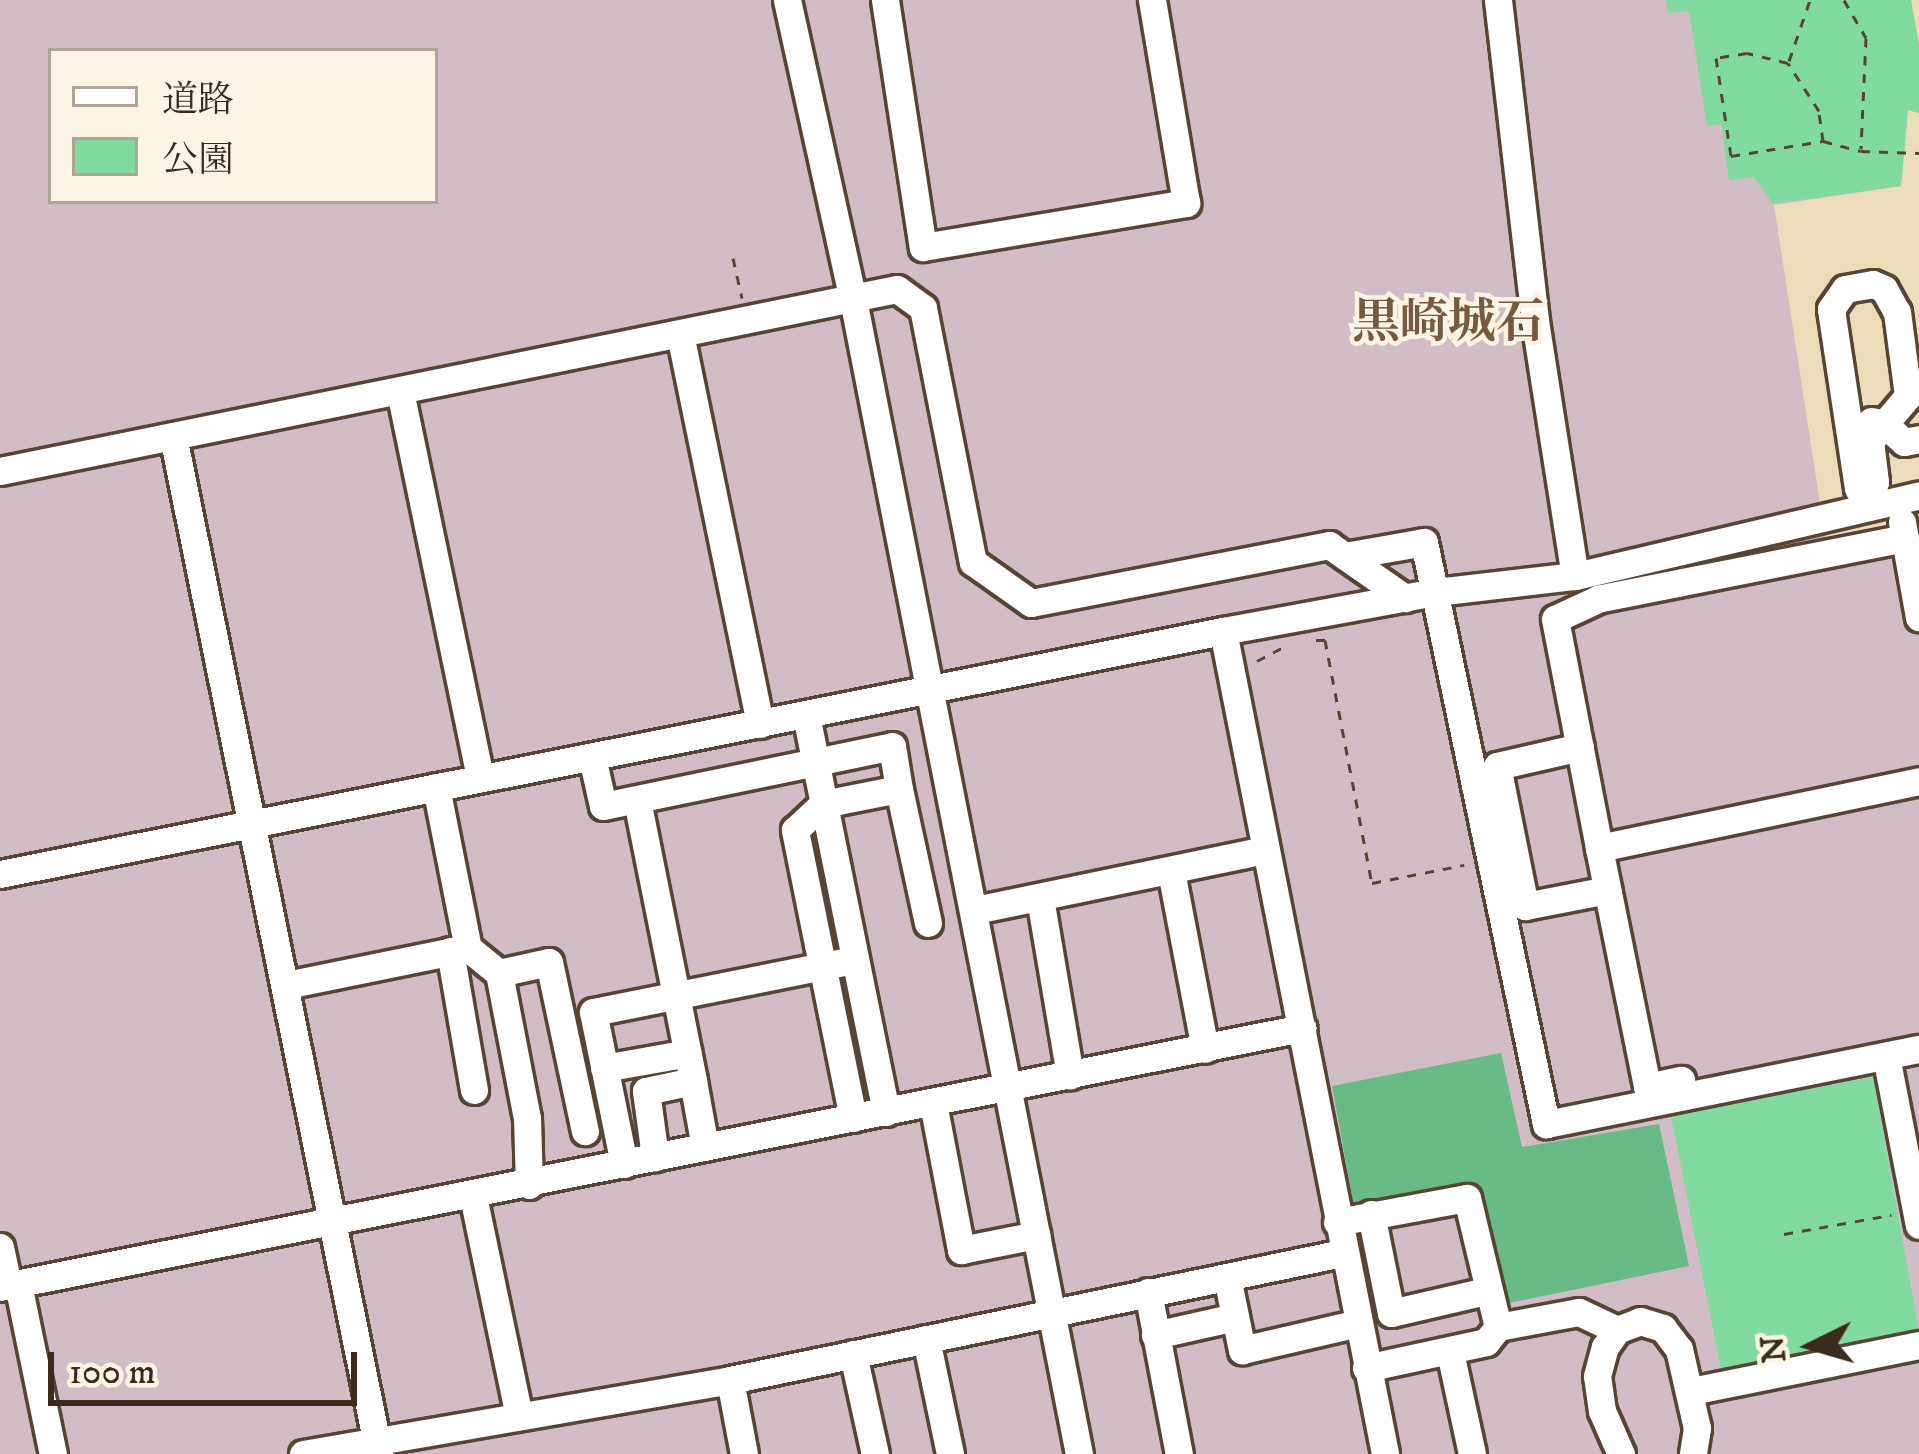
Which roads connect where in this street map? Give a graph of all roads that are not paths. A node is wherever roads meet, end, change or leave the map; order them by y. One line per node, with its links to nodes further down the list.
1 (787, 0): 5 (street)
2 (885, 0): 3 (street)
3 (1152, 0)
4 (1498, 0): 17 (street)
5 (853, 298): 6 (street); 16 (street); 22 (street)
6 (680, 334): 7 (street); 24 (street)
7 (400, 391): 10 (street); 28 (street)
8 (1844, 404): 9 (street); 9 (street); 14 (street)
9 (1884, 424): 11 (street); 14 (street)
10 (173, 436): 12 (street); 34 (street)
11 (1919, 439)
12 (0, 471)
13 (1908, 498): 14 (street); 15 (street)
14 (1868, 508): 17 (street)
15 (1904, 538): 20 (street); 25 (street)
16 (1346, 556): 18 (street); 19 (street)
17 (1575, 576): 18 (street)
18 (1436, 592): 19 (street); 54 (street)
19 (1405, 598): 21 (street)
20 (1919, 617)
21 (1223, 631): 22 (street); 36 (street)
22 (930, 691): 23 (street); 41 (street)
23 (806, 715): 24 (street); 27 (street)
24 (760, 724): 26 (street)
25 (1580, 747): 35 (street); 39 (street)
26 (592, 757): 28 (street); 32 (street)
27 (815, 762): 31 (street); 32 (street); 33 (street)
28 (480, 778): 30 (street)
29 (1919, 782): 35 (street)
30 (436, 787): 34 (street); 43 (street)
31 (899, 789): 33 (street); 42 (street)
32 (637, 800): 48 (street)
33 (823, 803): 44 (street); 45 (street)
34 (251, 826): 38 (street); 47 (street)
35 (1599, 848): 39 (street)
36 (1265, 850): 37 (street); 49 (street)
37 (1171, 872): 40 (street); 51 (street)
38 (0, 874)
39 (1607, 890): 50 (street)
40 (1040, 898): 41 (street); 56 (street)
41 (974, 910): 59 (street)
42 (928, 923)
43 (459, 950): 46 (street); 47 (street); 58 (street)
44 (854, 960): 45 (street); 61 (street)
45 (820, 967): 48 (street); 62 (street)
46 (499, 973): 63 (street); 67 (street)
47 (286, 985): 72 (street)
48 (678, 995): 53 (street); 55 (street)
49 (1302, 1028): 51 (street); 71 (street)
50 (1919, 1032)
51 (1205, 1049): 56 (street)
52 (1919, 1049): 54 (street)
53 (688, 1053): 55 (street); 57 (street)
54 (1886, 1055): 70 (street)
55 (604, 1069): 66 (street)
56 (1070, 1075): 59 (street)
57 (693, 1082): 64 (street); 65 (street)
58 (474, 1090)
59 (1009, 1090): 60 (street); 73 (street)
60 (933, 1103): 61 (street); 73 (street)
61 (886, 1112): 62 (street)
62 (853, 1118): 64 (street)
63 (585, 1131)
64 (705, 1147): 65 (street)
65 (655, 1157): 66 (street)
66 (624, 1164): 67 (street)
67 (529, 1185): 68 (street)
68 (473, 1196): 72 (street); 92 (street)
69 (1372, 1214): 71 (street); 79 (street); 79 (street)
70 (1918, 1217)
71 (1336, 1222): 75 (street)
72 (333, 1224): 77 (street); 93 (street)
73 (1037, 1235): 80 (street)
74 (0, 1247): 77 (street)
75 (1342, 1253): 76 (street); 82 (street)
76 (1227, 1277): 78 (street); 81 (street)
77 (9, 1286): 94 (street)
78 (1148, 1292): 80 (street); 84 (street)
79 (1492, 1308): 82 (street); 83 (street); 87 (street)
80 (1052, 1312): 85 (street); 99 (street)
81 (1235, 1317): 82 (street); 84 (street)
82 (1358, 1328): 89 (street)
83 (1617, 1330): 91 (street); 103 (street)
84 (1155, 1335): 100 (street)
85 (926, 1339): 88 (street); 98 (street)
86 (1919, 1345): 91 (street)
87 (1450, 1352): 89 (street); 102 (street)
88 (854, 1354): 90 (street); 97 (street)
89 (1366, 1368): 101 (street)
90 (730, 1380): 92 (street); 96 (street)
91 (1691, 1391): 104 (street)
92 (519, 1416): 93 (street)
93 (378, 1447): 95 (street)
94 (53, 1454)
95 (303, 1454)
96 (744, 1454)
97 (874, 1454)
98 (950, 1454)
99 (1078, 1454)
100 (1179, 1454)
101 (1385, 1454)
102 (1472, 1454)
103 (1621, 1454)
104 (1693, 1454)

